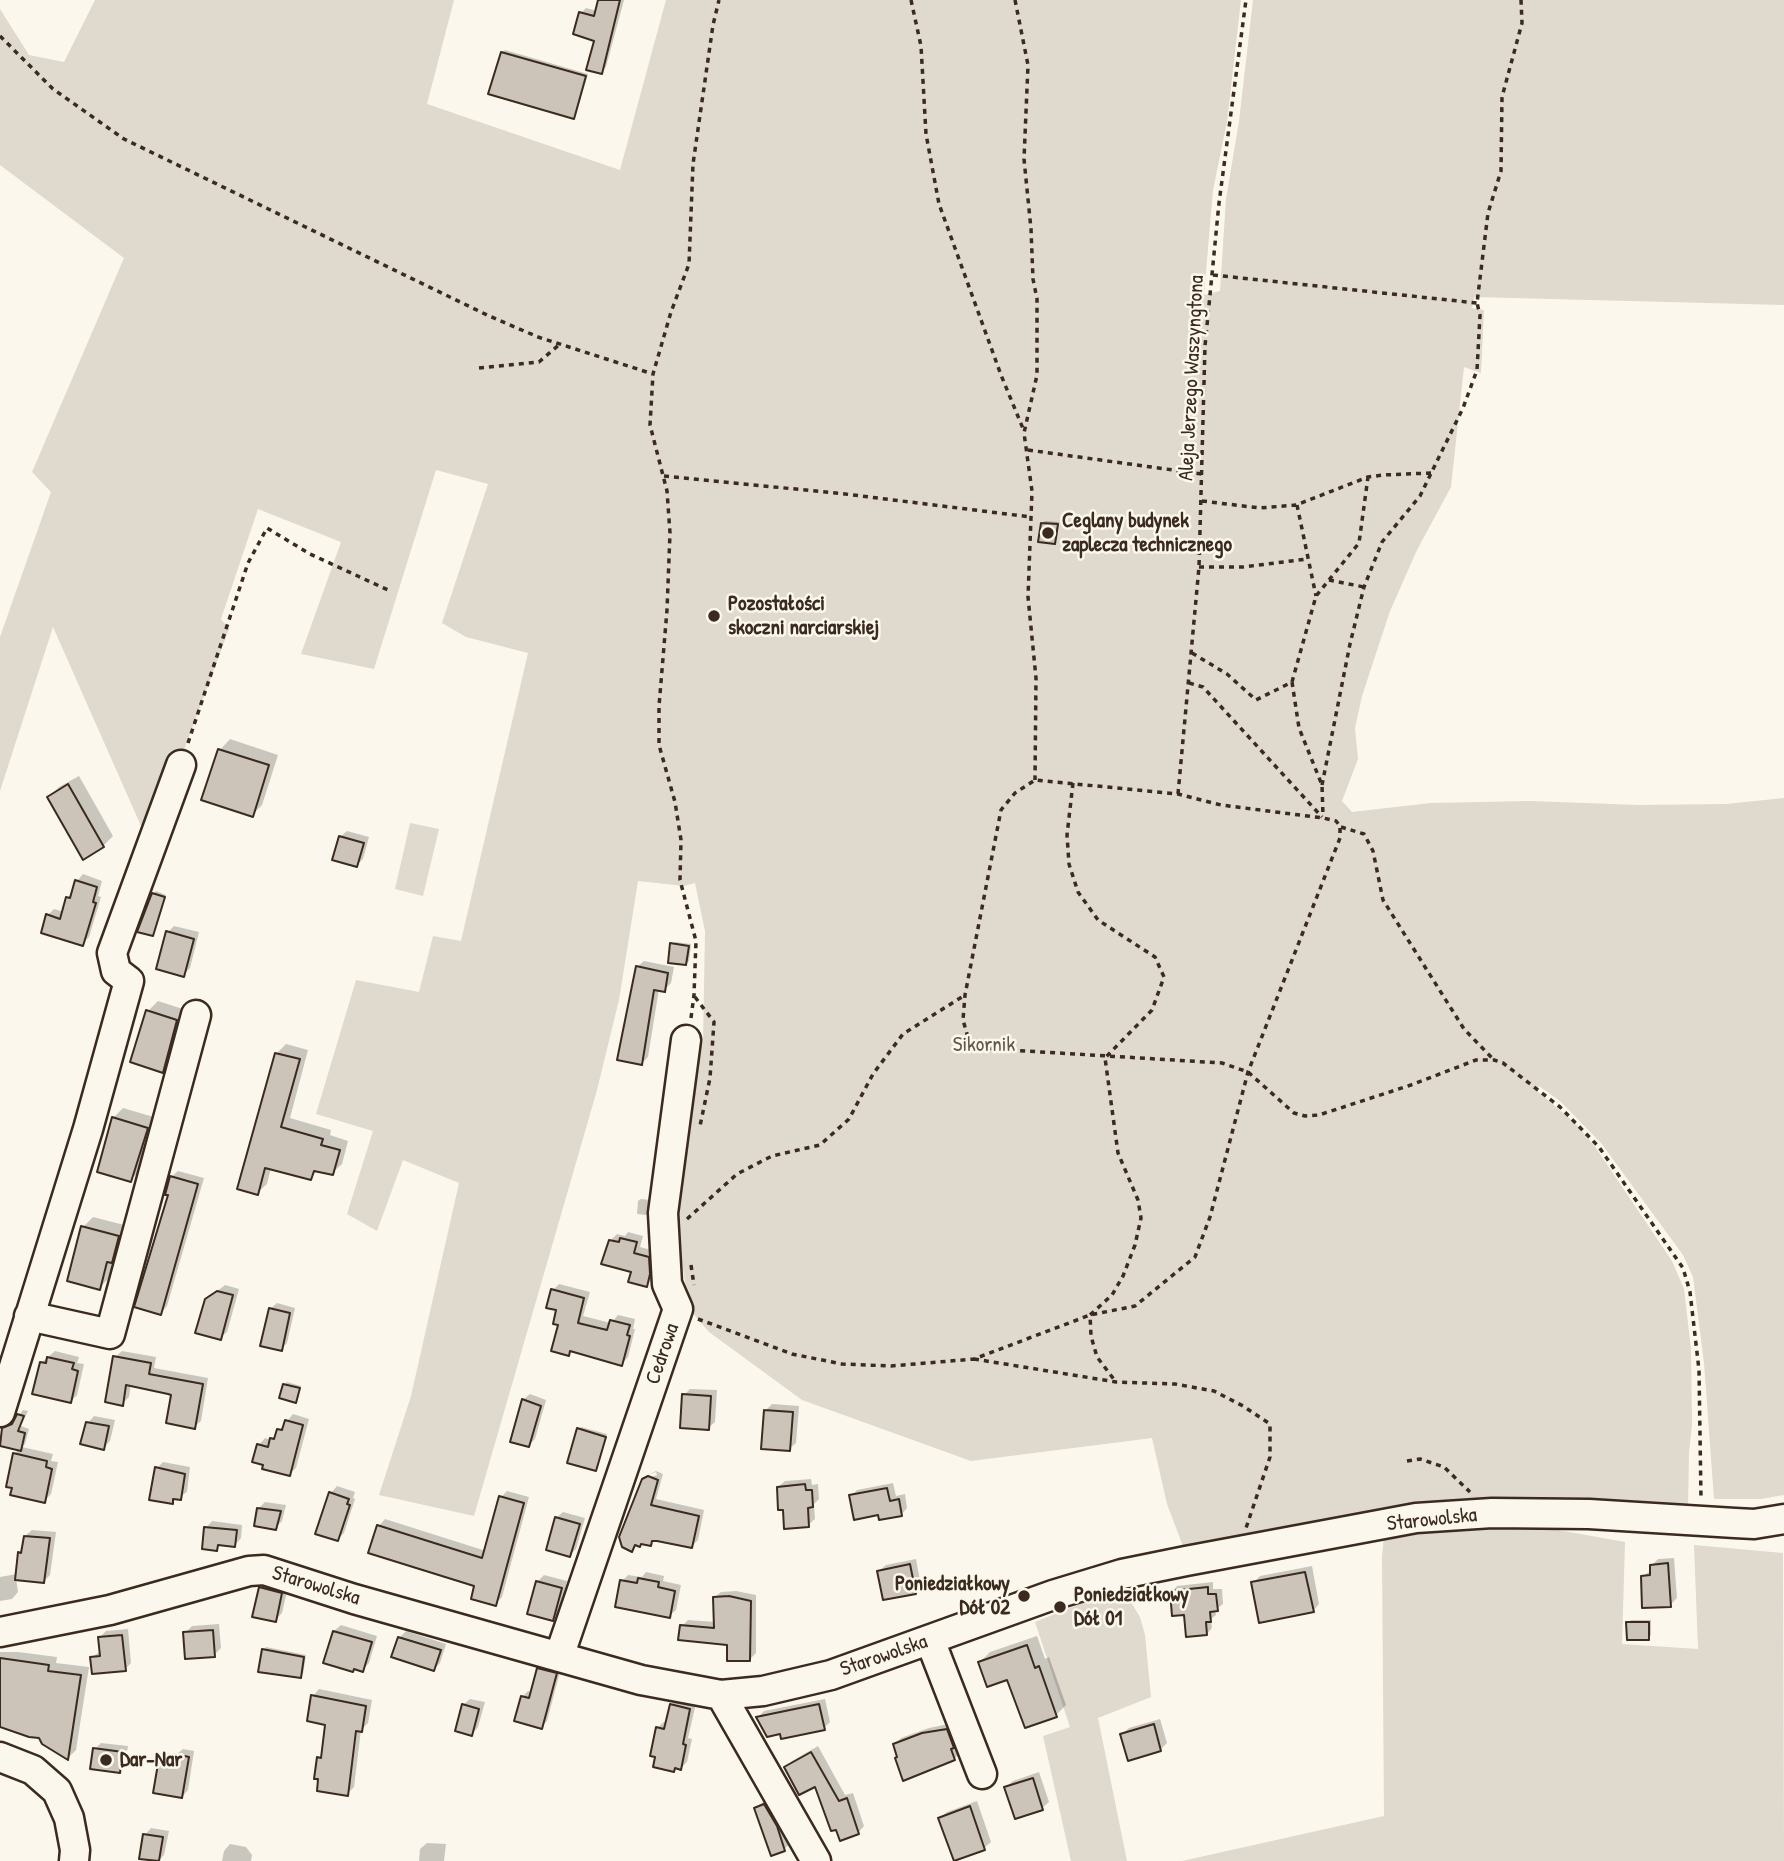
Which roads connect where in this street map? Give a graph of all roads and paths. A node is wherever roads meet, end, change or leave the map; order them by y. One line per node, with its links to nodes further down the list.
1 (719, 0): 11 (path)
2 (911, 0): 12 (path)
3 (1016, 0): 12 (path)
4 (1246, 0): 7 (path, Aleja Jerzego Waszyngtona)
5 (1521, 0): 8 (path)
6 (0, 36): 9 (path)
7 (1213, 275): 8 (path); 15 (path, Aleja Jerzego Waszyngtona)
8 (1478, 303): 14 (path)
9 (560, 344): 10 (path); 11 (path)
10 (479, 368)
11 (653, 374): 16 (path)
12 (1024, 433): 13 (path)
13 (1028, 450): 15 (path); 20 (path)
14 (1431, 473): 17 (path); 24 (path)
15 (1202, 474): 18 (path, Aleja Jerzego Waszyngtona)
16 (664, 476): 20 (path); 37 (path)
17 (1368, 477): 19 (path); 23 (path)
18 (1202, 501): 19 (path); 22 (path, Aleja Jerzego Waszyngtona)
19 (1296, 505): 21 (path)
20 (1031, 517): 31 (path)
21 (1307, 559): 22 (path); 26 (path)
22 (1199, 567): 27 (path, Aleja Jerzego Waszyngtona)
23 (1329, 580): 24 (path); 26 (path)
24 (1364, 587): 33 (path)
25 (388, 590): 30 (path)
26 (1317, 596): 28 (path)
27 (1191, 653): 28 (path); 29 (path, Aleja Jerzego Waszyngtona)
28 (1292, 682): 33 (path)
29 (1189, 683): 34 (path, Aleja Jerzego Waszyngtona); 35 (path)
30 (181, 765): 49 (street)
31 (1035, 779): 32 (path); 38 (path)
32 (1073, 783): 34 (path); 41 (path)
33 (1322, 785): 35 (path)
34 (1178, 794): 35 (path)
35 (1323, 818): 36 (path)
36 (1340, 826): 42 (path); 43 (path)
37 (694, 995): 40 (path); 44 (path)
38 (965, 995): 41 (path); 45 (path)
39 (196, 1015): 49 (street)
40 (689, 1027): 47 (street, Cedrowa)
41 (1105, 1058): 43 (path); 48 (path)
42 (1494, 1060): 43 (path); 56 (path)
43 (1248, 1072): 48 (path)
44 (700, 1128)
45 (686, 1210)
46 (690, 1256): 47 (path)
47 (692, 1307): 50 (path); 60 (street, Cedrowa)
48 (1090, 1315): 50 (path); 51 (path)
49 (29, 1316): 52 (street)
50 (974, 1359): 51 (path)
51 (1116, 1382): 57 (path)
52 (0, 1412)
53 (1406, 1461): 54 (path)
54 (1492, 1513): 56 (street, Starowolska); 57 (street, Starowolska)
55 (1781, 1520): 56 (street, Starowolska)
56 (1702, 1522)
57 (1235, 1552): 59 (street, Starowolska)
58 (0, 1632): 60 (street, Starowolska)
59 (930, 1640): 61 (street, Starowolska); 63 (street)
60 (559, 1657): 61 (street, Starowolska)
61 (721, 1695): 65 (street)
62 (0, 1757): 64 (street)
63 (982, 1774)
64 (74, 1861)
65 (816, 1861)

